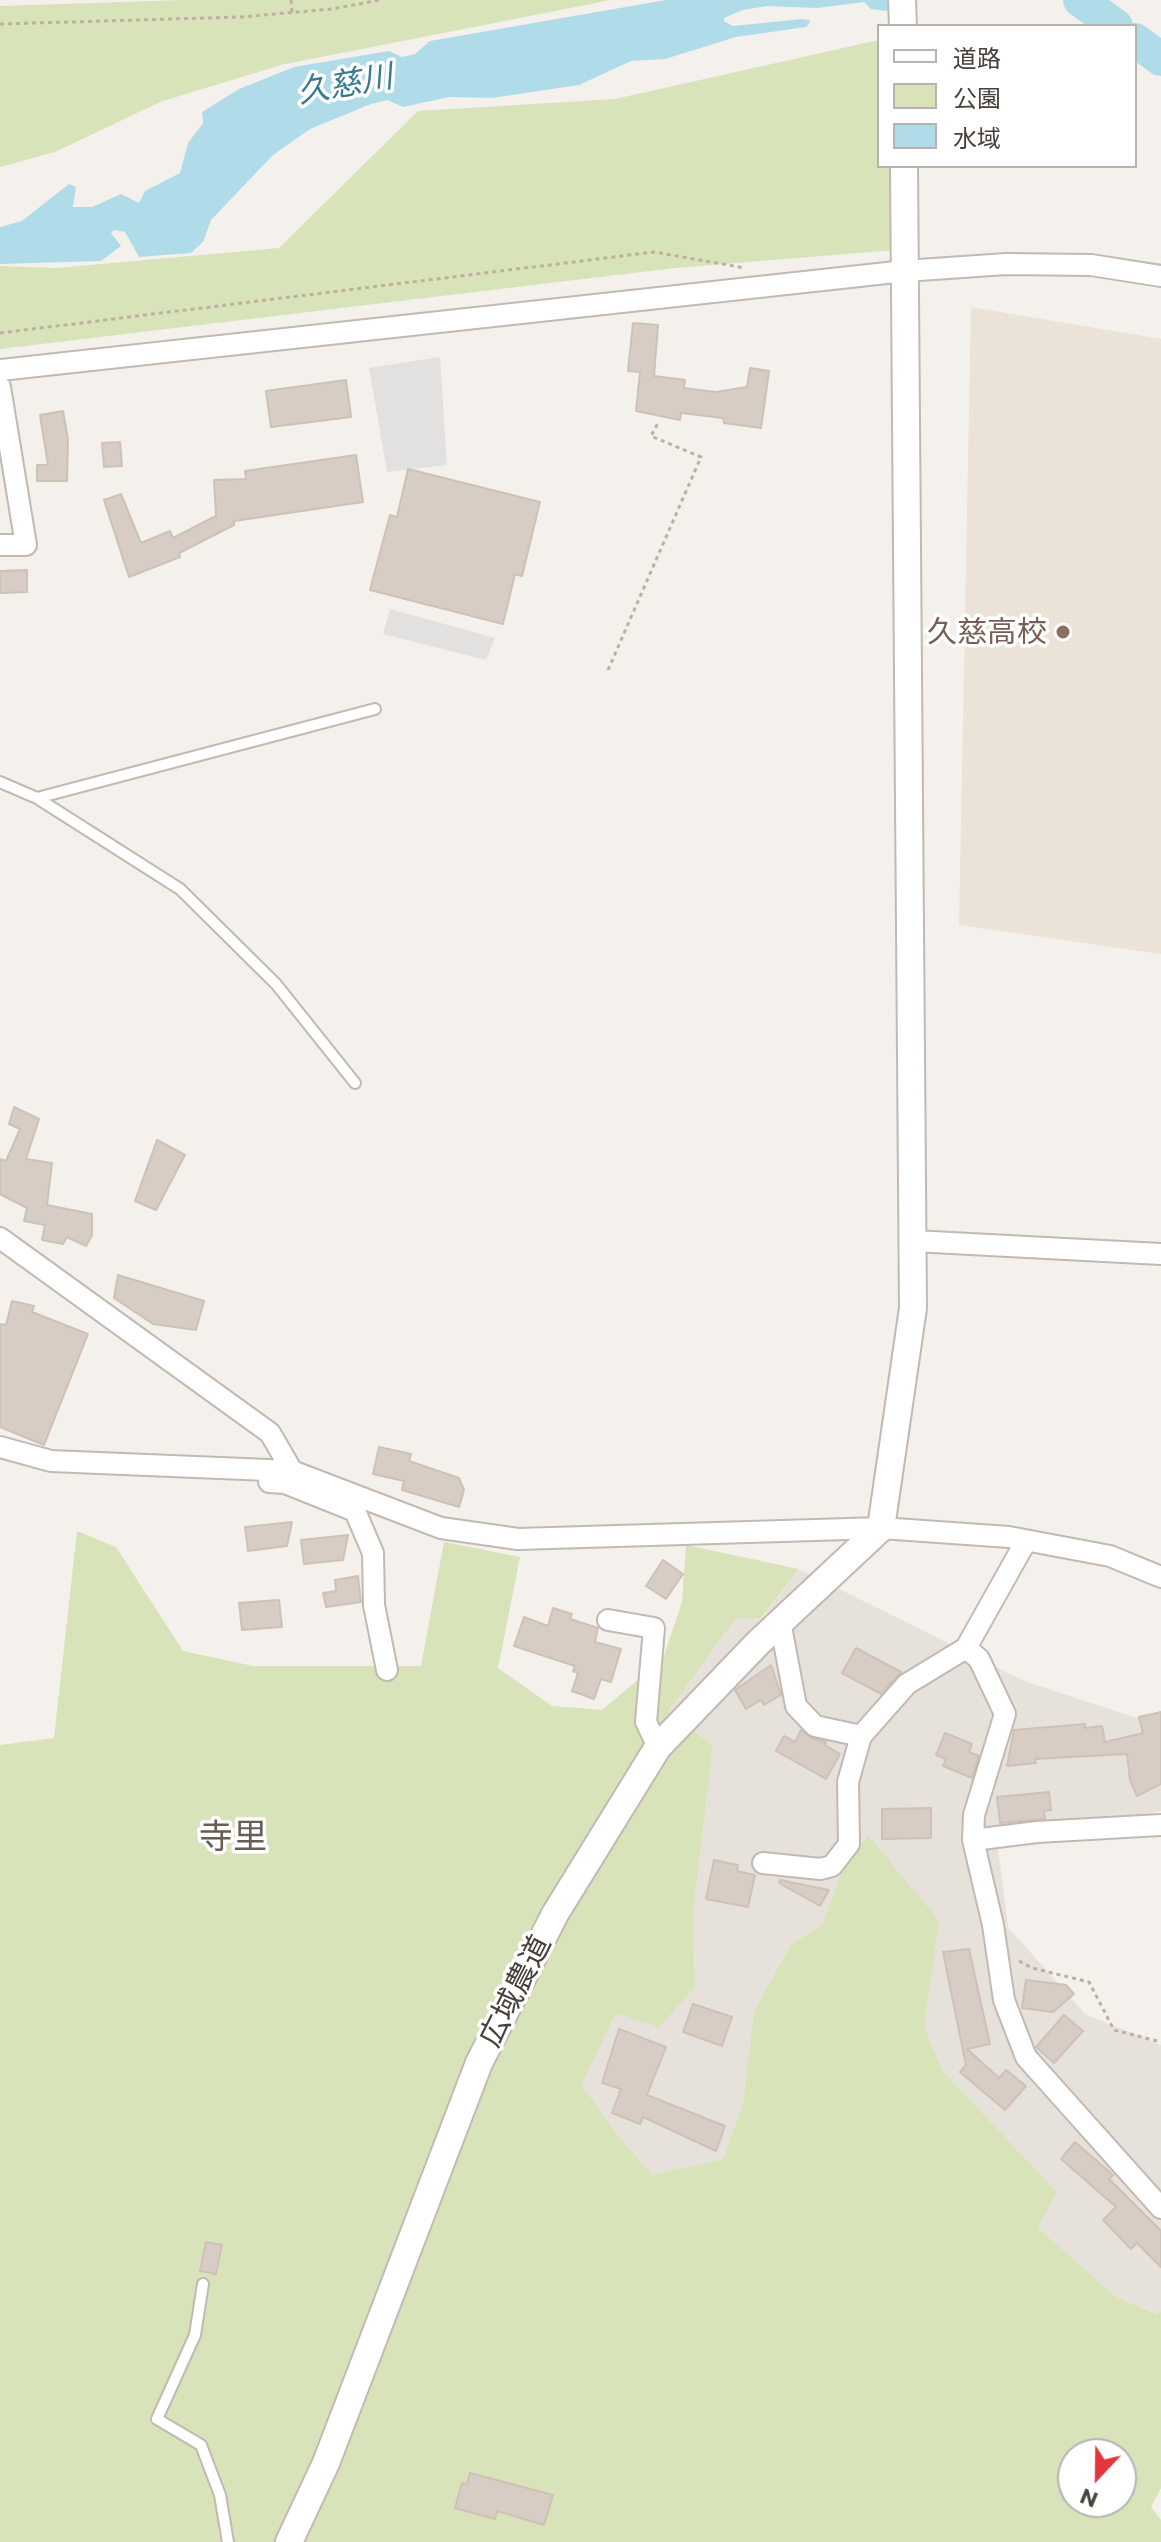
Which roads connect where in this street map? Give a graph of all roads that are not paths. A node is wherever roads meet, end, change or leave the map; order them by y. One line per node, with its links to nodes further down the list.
1 (902, 0): 2 (street)
2 (903, 24)
3 (904, 168): 4 (street)
4 (905, 264): 5 (street); 6 (street); 14 (street)
5 (1161, 276)
6 (0, 370)
7 (0, 387): 8 (street)
8 (0, 545)
9 (375, 709): 11 (lane)
10 (0, 782): 11 (lane)
11 (37, 798): 12 (lane)
12 (355, 1083)
13 (0, 1238): 18 (street)
14 (913, 1241): 15 (street); 19 (street)
15 (1161, 1254)
16 (0, 1447): 17 (street)
17 (205, 1467): 18 (street); 25 (street)
18 (292, 1471): 19 (street)
19 (881, 1528): 20 (street); 23 (street, 広域農道)
20 (1026, 1541): 21 (street); 24 (street)
21 (1161, 1577)
22 (608, 1620): 27 (street)
23 (780, 1621): 26 (street); 27 (street, 広域農道)
24 (966, 1648): 26 (street); 29 (street)
25 (387, 1670)
26 (861, 1736): 30 (street)
27 (658, 1747): 34 (street, 広域農道)
28 (1161, 1825): 29 (street)
29 (973, 1840): 31 (street)
30 (763, 1863)
31 (1161, 2208)
32 (203, 2284): 33 (lane)
33 (228, 2542)
34 (289, 2542)

